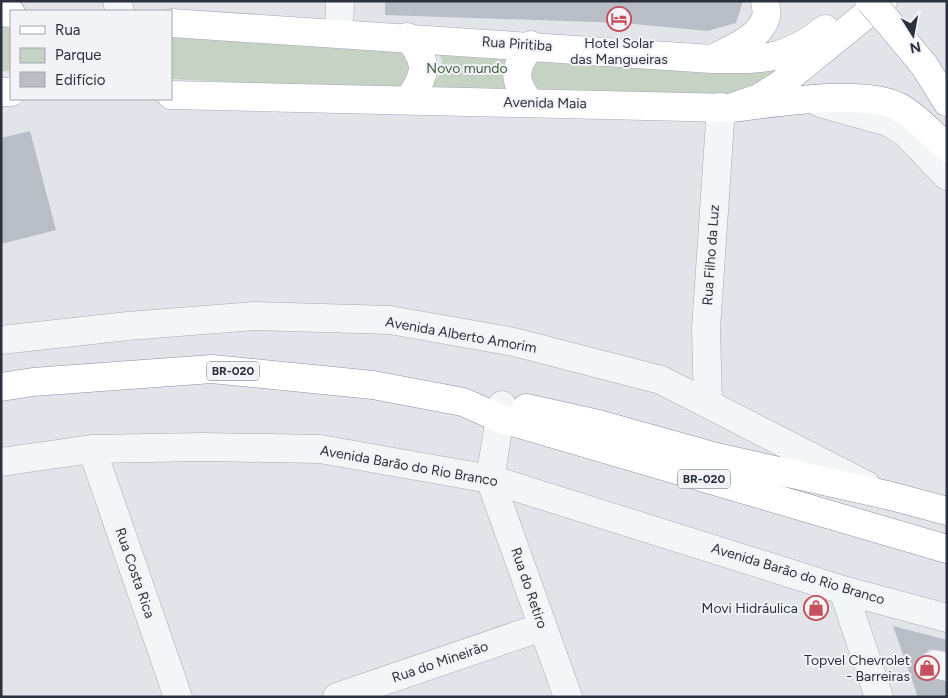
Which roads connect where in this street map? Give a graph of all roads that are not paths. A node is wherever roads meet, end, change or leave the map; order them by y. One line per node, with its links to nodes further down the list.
1 (340, 1): 5 (street)
2 (766, 1): 8 (main road)
3 (869, 6): 8 (main road, Rua Piritiba); 9 (main road); 16 (main road, Avenida Maia)
4 (172, 23): 5 (main road, Rua Piritiba)
5 (339, 33): 6 (main road, Rua Piritiba)
6 (407, 37): 7 (main road, Rua Piritiba); 12 (main road)
7 (531, 45): 8 (main road, Rua Piritiba); 14 (main road)
8 (712, 59)
9 (924, 65): 10 (main road); 15 (main road)
10 (947, 83)
11 (172, 95): 12 (main road, Avenida Maia)
12 (408, 100): 14 (main road, Avenida Maia)
13 (807, 100): 16 (main road); 17 (main road); 18 (street)
14 (529, 102): 16 (main road, Avenida Maia)
15 (947, 102)
16 (726, 107): 21 (street, Rua Filho da Luz)
17 (947, 148)
18 (947, 176)
19 (1, 340): 21 (street, Avenida Alberto Amorim)
20 (1, 387): 22 (main road, BR-020)
21 (708, 403): 26 (street, Avenida Alberto Amorim)
22 (500, 411): 25 (street); 26 (main road); 28 (main road, BR-020)
23 (92, 449): 24 (street, Avenida Barão do Rio Branco); 25 (street, Avenida Barão do Rio Branco); 32 (street, Rua Costa Rica)
24 (1, 462)
25 (490, 479): 29 (street, Avenida Barão do Rio Branco); 31 (street, Rua do Retiro)
26 (890, 496): 27 (main road)
27 (947, 511)
28 (947, 549)
29 (843, 590): 30 (street, Avenida Barão do Rio Branco); 35 (street)
30 (947, 618)
31 (542, 627): 33 (street, Rua do Mineirão); 34 (street, Rua do Retiro)
32 (178, 697)
33 (337, 697)
34 (568, 697)
35 (879, 697)

